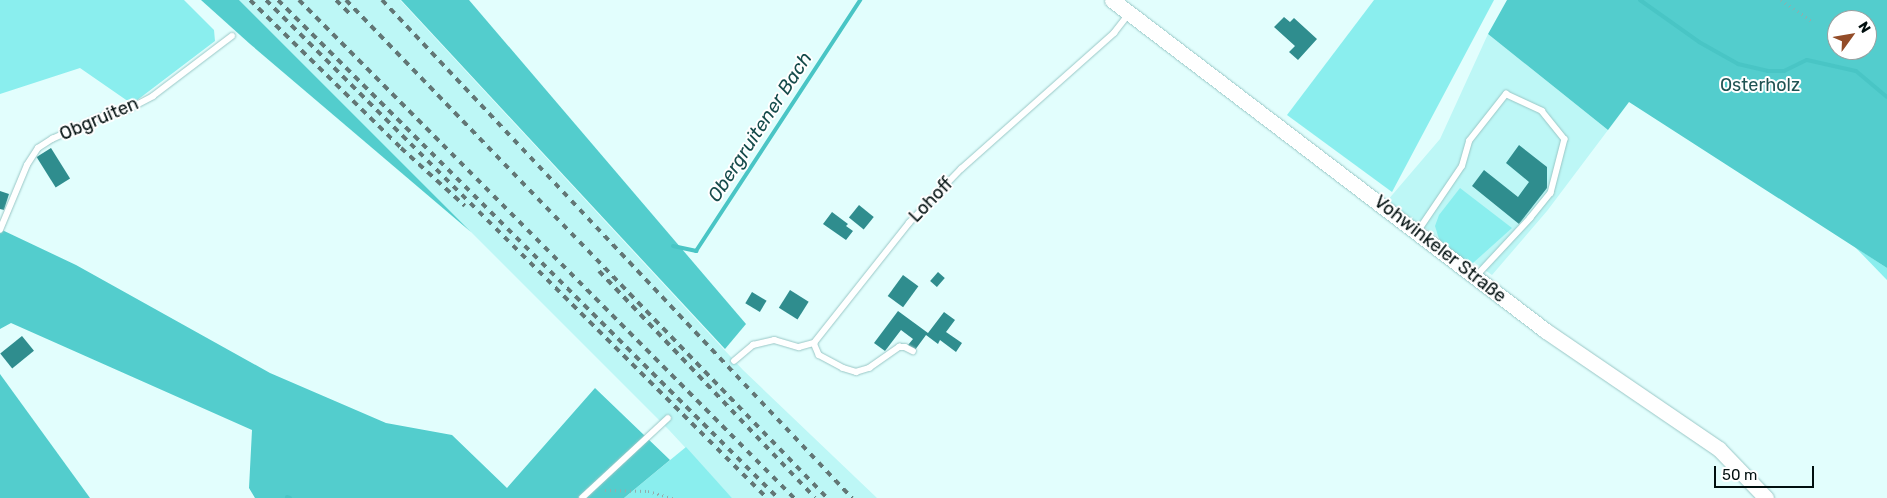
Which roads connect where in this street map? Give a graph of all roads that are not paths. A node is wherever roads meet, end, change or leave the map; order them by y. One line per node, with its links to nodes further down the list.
1 (1112, 0): 2 (street, Vohwinkeler Straße)
2 (1129, 13): 5 (street, Vohwinkeler Straße); 7 (lane, Lohoff)
3 (232, 36): 4 (lane, Obgruiten)
4 (0, 230)
5 (1418, 231): 6 (street, Vohwinkeler Straße); 6 (lane)
6 (1476, 277): 12 (street, Vohwinkeler Straße)
7 (814, 343): 8 (lane); 9 (lane)
8 (913, 351)
9 (734, 361)
10 (668, 418): 11 (lane)
11 (582, 498)
12 (1766, 498)

